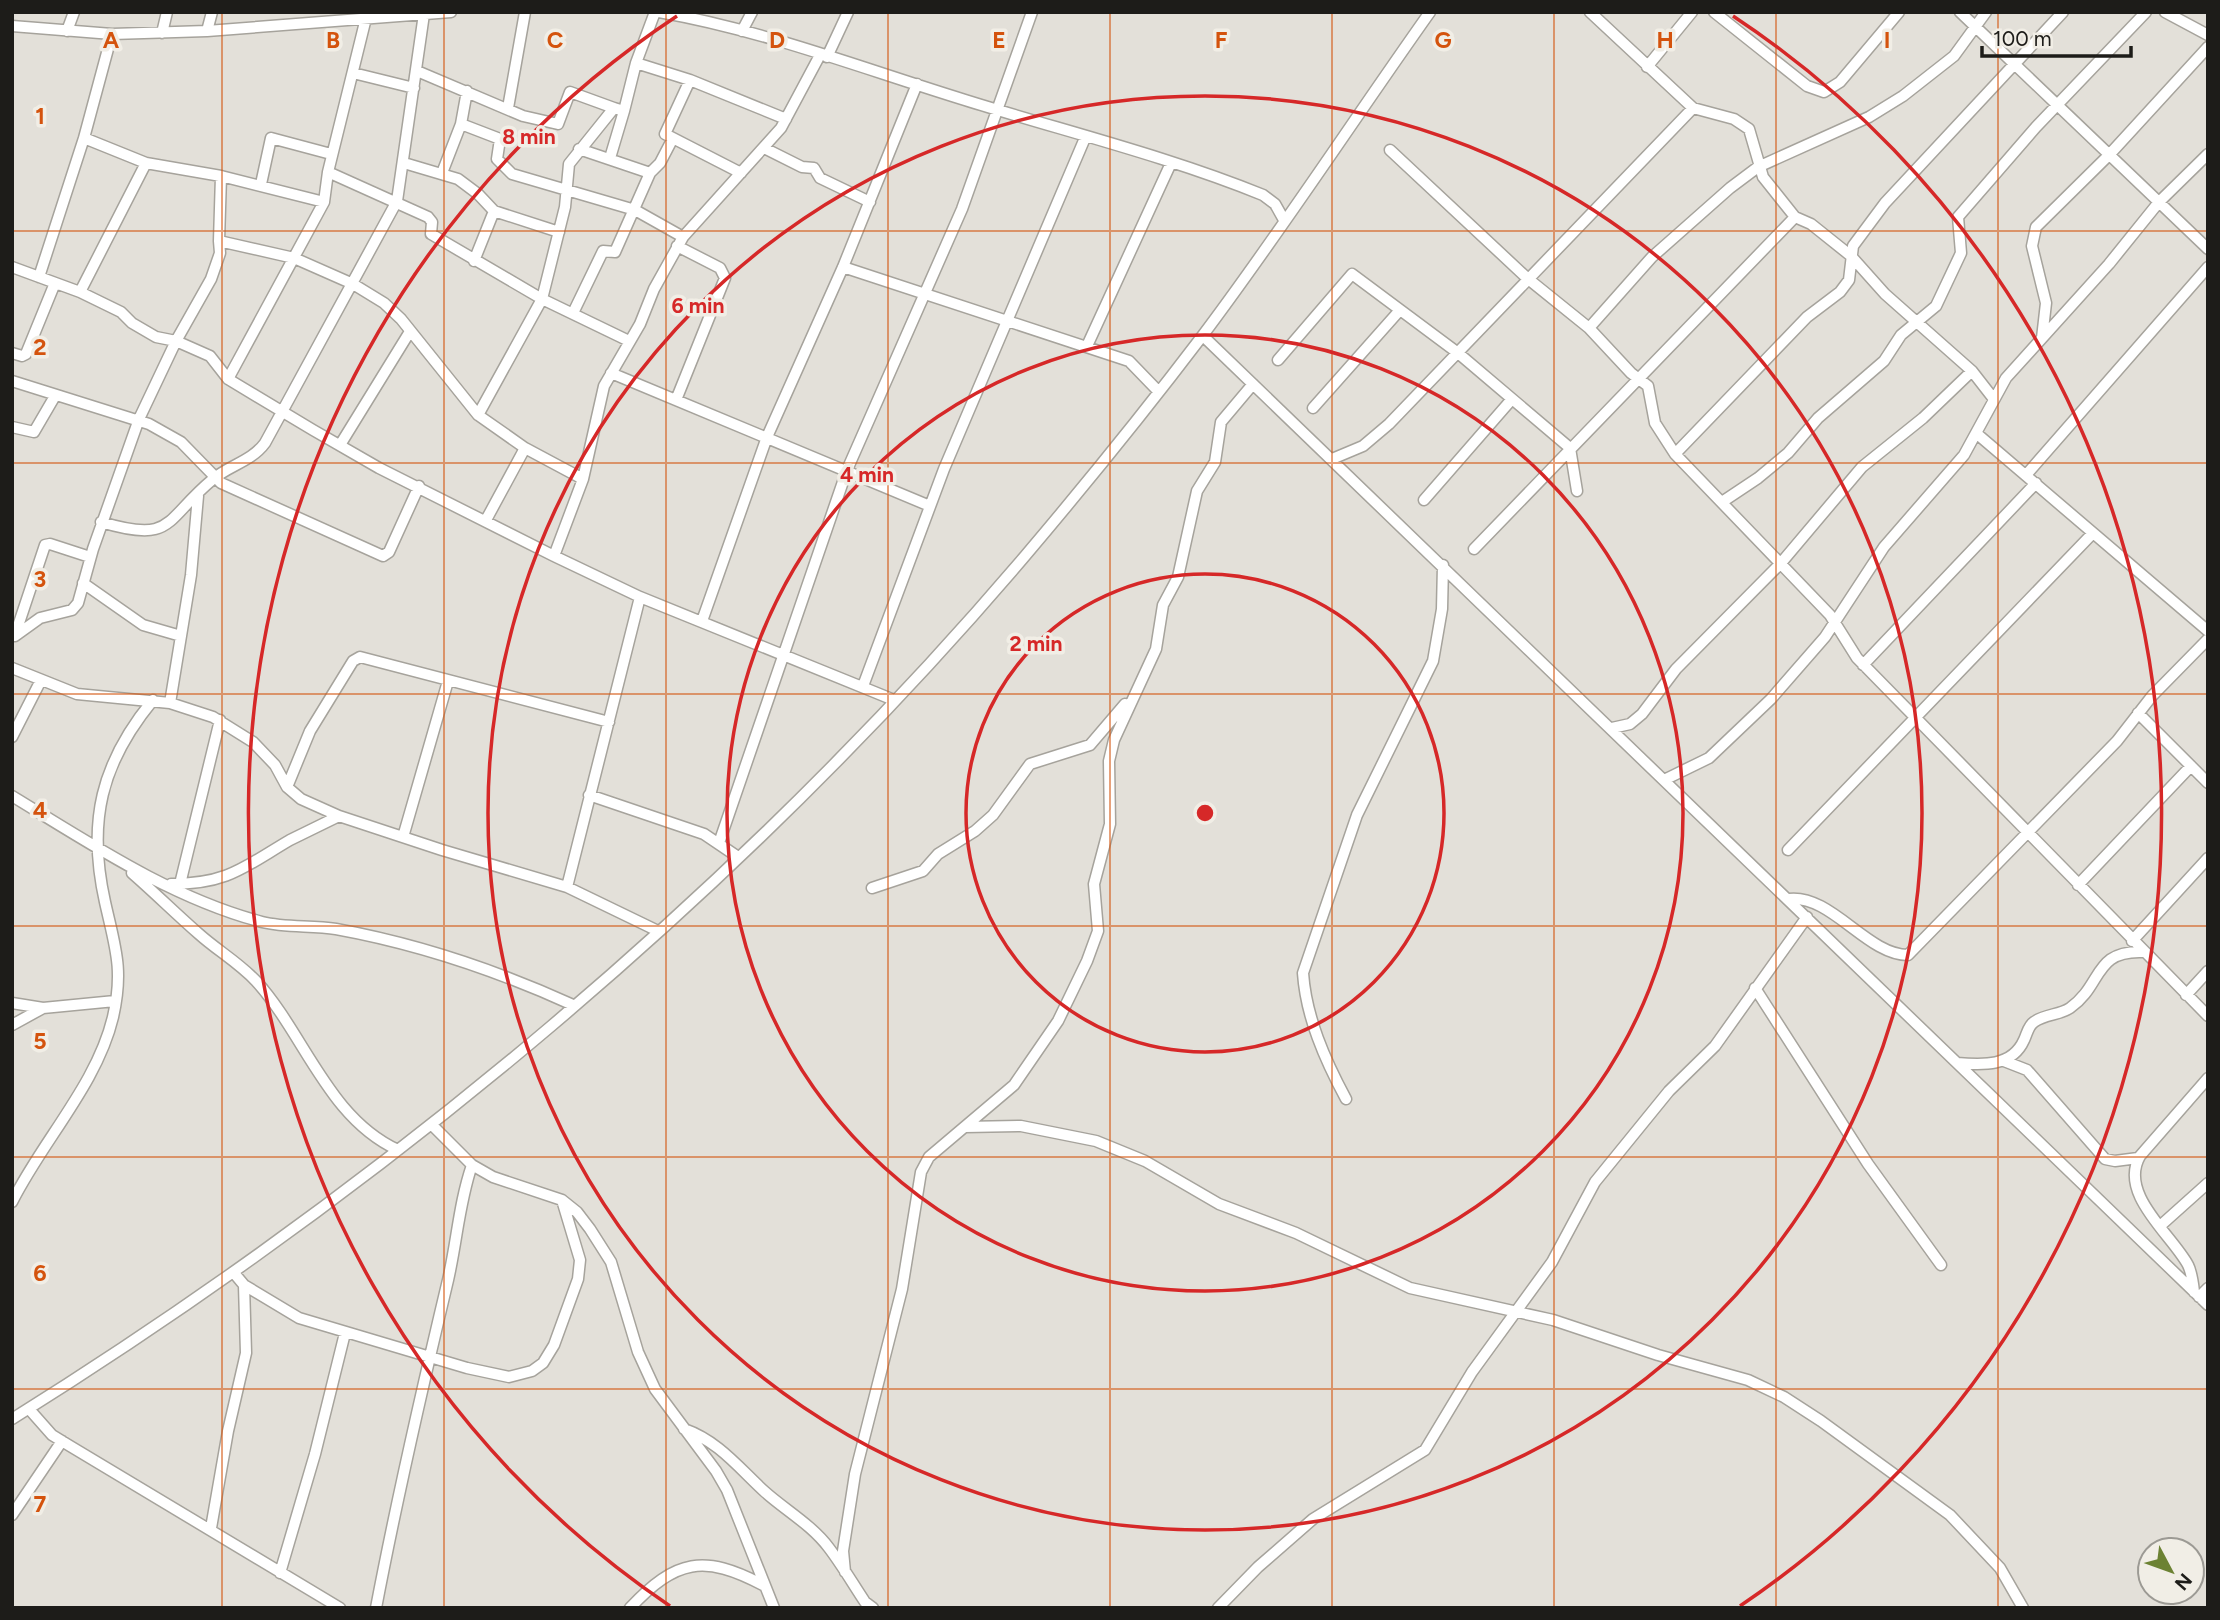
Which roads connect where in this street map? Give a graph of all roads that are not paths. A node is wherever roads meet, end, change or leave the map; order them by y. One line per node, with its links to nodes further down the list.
1 (74, 12): 26 (street)
2 (167, 12): 29 (street)
3 (212, 12): 27 (street)
4 (451, 12): 20 (street)
5 (525, 12): 44 (street)
6 (657, 12): 28 (street); 34 (street)
7 (752, 12): 28 (street)
8 (848, 12): 33 (street)
9 (1032, 12): 47 (street)
10 (1430, 12): 78 (street)
11 (1590, 12): 36 (street)
12 (1692, 12): 36 (street)
13 (1714, 12): 14 (street)
14 (1899, 12)
15 (1960, 12): 25 (street)
16 (1986, 12): 25 (street)
17 (2063, 12): 35 (street)
18 (2146, 12): 43 (street)
19 (2165, 12): 31 (street)
20 (438, 13): 21 (street)
21 (424, 14): 23 (street); 37 (street)
22 (327, 16): 23 (street); 27 (street)
23 (369, 16): 38 (street)
24 (12, 26): 26 (street)
25 (1976, 28): 35 (street); 63 (street)
26 (67, 30): 30 (street)
27 (207, 32): 29 (street)
28 (742, 32): 33 (street)
29 (162, 33): 30 (street)
30 (112, 34): 50 (street)
31 (2208, 35)
32 (2208, 47): 58 (street)
33 (823, 56): 40 (street); 48 (street)
34 (636, 62): 39 (street); 46 (street)
35 (2015, 65): 43 (street); 83 (street)
36 (1647, 67): 45 (street)
37 (417, 71): 41 (street); 42 (street)
38 (353, 73): 41 (street); 56 (street)
39 (690, 80): 48 (street); 52 (street)
40 (917, 84): 47 (street); 73 (street)
41 (414, 88): 61 (street)
42 (467, 91): 44 (street); 49 (street)
43 (2057, 105): 58 (street); 98 (street)
44 (508, 108): 46 (street)
45 (1693, 108): 63 (street); 90 (street)
46 (619, 110): 54 (street); 59 (street)
47 (998, 110): 51 (street); 93 (street)
48 (786, 120): 53 (street)
49 (461, 124): 65 (street); 70 (street)
50 (84, 138): 60 (street); 89 (street)
51 (1085, 138): 62 (street); 99 (street)
52 (672, 140): 66 (street); 67 (street)
53 (764, 148): 67 (street); 73 (street)
54 (579, 149): 59 (street); 70 (street)
55 (1390, 150): 90 (street)
56 (331, 154): 64 (street); 69 (street)
57 (2208, 154): 74 (street)
58 (2109, 155): 74 (street); 103 (street)
59 (610, 158): 66 (street)
60 (146, 163): 68 (street); 94 (street)
61 (404, 163): 65 (street); 71 (street)
62 (1171, 163): 78 (street); 106 (street)
63 (1758, 167): 77 (street); 100 (street)
64 (328, 172): 71 (street); 72 (street)
65 (442, 173): 76 (street)
66 (650, 173): 75 (street)
67 (741, 173): 81 (street)
68 (221, 176): 69 (street); 80 (street)
69 (261, 184): 72 (street)
70 (565, 190): 75 (street); 79 (street)
71 (397, 201): 85 (street); 92 (street)
72 (324, 202): 84 (street)
73 (870, 202): 87 (street)
74 (2159, 202): 82 (street); 103 (street)
75 (635, 210): 81 (street); 97 (street)
76 (494, 211): 79 (street); 85 (street)
77 (1795, 217): 83 (street); 113 (street)
78 (1284, 220): 102 (street)
79 (559, 232): 95 (street)
80 (219, 241): 84 (street); 104 (street)
81 (680, 242): 105 (street); 120 (street)
82 (2208, 249)
83 (1851, 257): 98 (street); 131 (street)
84 (294, 258): 92 (street); 112 (street)
85 (474, 261): 95 (street)
86 (12, 267): 89 (street)
87 (843, 267): 93 (street); 127 (street)
88 (2208, 267): 134 (street)
89 (39, 277): 91 (street)
90 (1527, 278): 100 (street); 108 (street)
91 (55, 283): 94 (street); 107 (street)
92 (353, 284): 101 (street); 122 (street)
93 (926, 291): 99 (street); 133 (street)
94 (80, 292): 104 (street)
95 (542, 299): 97 (street); 123 (street)
96 (1400, 310): 108 (street); 109 (street); 121 (street)
97 (573, 313): 105 (street)
98 (1916, 321): 110 (street); 142 (street)
99 (1007, 322): 106 (street); 143 (street)
100 (1589, 328): 113 (street)
101 (409, 333): 123 (street); 128 (street)
102 (1203, 335): 115 (street); 116 (street)
103 (2042, 338): 118 (street)
104 (176, 341): 112 (street); 124 (street)
105 (629, 341): 111 (street)
106 (1087, 346): 116 (street)
107 (12, 353)
108 (1458, 353): 119 (street); 132 (street)
109 (1278, 360)
110 (1972, 371): 118 (street); 150 (street)
111 (611, 373): 120 (street); 136 (street)
112 (229, 379): 122 (street)
113 (1638, 379): 130 (street); 131 (street)
114 (12, 381): 117 (street)
115 (1253, 384): 132 (street); 166 (street)
116 (1158, 391): 168 (street)
117 (55, 396): 124 (street); 125 (street)
118 (1993, 398): 126 (street)
119 (1512, 399): 130 (street); 141 (street)
120 (676, 400): 127 (street)
121 (1313, 408)
122 (283, 412): 128 (street); 135 (street)
123 (478, 415): 129 (street)
124 (139, 419): 135 (street); 145 (street)
125 (12, 427)
126 (1976, 433): 134 (street); 155 (street)
127 (767, 437): 133 (street); 154 (street)
128 (340, 445): 138 (street)
129 (525, 448): 136 (street); 144 (street)
130 (1570, 449): 139 (street); 147 (street)
131 (1675, 454): 142 (street)
132 (1332, 459): 151 (street)
133 (847, 470): 143 (street); 160 (street)
134 (2026, 475): 137 (street)
135 (213, 478): 138 (street); 140 (street)
136 (583, 479): 148 (street)
137 (2036, 483): 146 (street); 161 (street)
138 (419, 486): 144 (street)
139 (1577, 491)
140 (199, 493): 145 (street); 157 (street)
141 (1424, 500)
142 (1722, 502): 150 (street)
143 (930, 506): 165 (street)
144 (486, 520): 148 (street)
145 (102, 522): 149 (street)
146 (2093, 533): 156 (street); 171 (street)
147 (1474, 549)
148 (554, 556): 153 (street)
149 (90, 557): 152 (street); 158 (street)
150 (1781, 563): 155 (street); 174 (street)
151 (1443, 565): 174 (street); 213 (street)
152 (83, 583): 157 (street); 158 (street)
153 (640, 597): 154 (street); 173 (street)
154 (702, 621): 160 (street)
155 (1835, 623): 161 (street); 177 (street)
156 (2208, 631)
157 (181, 636): 169 (street)
158 (13, 638)
159 (2208, 639): 170 (street)
160 (784, 656): 165 (street); 185 (street)
161 (1863, 665): 171 (street)
162 (12, 668): 164 (street)
163 (448, 681): 173 (street); 179 (street); 184 (street)
164 (40, 682): 167 (street); 175 (street)
165 (863, 686): 168 (street)
166 (1132, 696): 195 (street); 215 (street)
167 (153, 700): 169 (street); 186 (street)
168 (894, 700): 188 (street)
169 (170, 703): 172 (street)
170 (2138, 713): 176 (street); 183 (street)
171 (1914, 716): 183 (street); 187 (street)
172 (220, 720): 179 (street); 192 (street)
173 (609, 722): 181 (street)
174 (1612, 728): 177 (street)
175 (12, 737)
176 (2191, 766): 178 (street); 193 (street)
177 (1664, 780): 196 (street)
178 (2208, 783)
179 (287, 787): 182 (street)
180 (12, 796): 186 (street)
181 (589, 796): 185 (street); 194 (street)
182 (339, 816): 184 (street); 192 (street)
183 (2027, 832): 193 (street); 196 (street)
184 (403, 837): 194 (street)
185 (719, 843): 188 (street)
186 (98, 848): 190 (street); 204 (street)
187 (1787, 850)
188 (738, 858): 198 (street)
189 (2208, 858): 199 (street)
190 (124, 866): 191 (street); 216 (street)
191 (167, 884): 192 (street); 206 (street)
192 (180, 884)
193 (2078, 885): 199 (street)
194 (567, 887): 198 (street)
195 (872, 888)
196 (1788, 900): 197 (street)
197 (1807, 917): 202 (street); 211 (street)
198 (658, 931): 206 (street)
199 (2132, 941): 200 (street)
200 (2143, 952): 203 (street); 210 (street)
201 (2208, 971): 203 (street)
202 (1755, 988): 223 (street); 229 (street)
203 (2186, 995): 208 (street)
204 (115, 1002): 207 (street); 221 (street)
205 (12, 1003): 207 (street)
206 (573, 1005): 214 (street)
207 (43, 1008): 209 (street)
208 (2208, 1016)
209 (12, 1025)
210 (2004, 1061): 211 (street); 217 (street)
211 (1957, 1063): 227 (street)
212 (2208, 1078): 217 (street)
213 (1346, 1099)
214 (431, 1124): 216 (street); 218 (street)
215 (965, 1127): 229 (street); 238 (street)
216 (398, 1150): 224 (street)
217 (2138, 1158): 222 (street)
218 (472, 1165): 220 (street); 231 (street)
219 (2208, 1183): 222 (street)
220 (562, 1200): 231 (street); 234 (street)
221 (12, 1202)
222 (2160, 1226): 227 (street)
223 (1941, 1265)
224 (234, 1273): 225 (street); 232 (street)
225 (244, 1285): 230 (street); 237 (street)
226 (2208, 1289): 227 (street)
227 (2197, 1294): 228 (street)
228 (2208, 1305)
229 (1514, 1311): 246 (street); 247 (street)
230 (345, 1333): 231 (street); 239 (street)
231 (428, 1356): 242 (street)
232 (29, 1409): 233 (street); 235 (street)
233 (12, 1419)
234 (684, 1429): 238 (street); 240 (street)
235 (62, 1441): 236 (street); 237 (street)
236 (12, 1515)
237 (211, 1528): 239 (street)
238 (845, 1572): 245 (street)
239 (280, 1573): 241 (street)
240 (763, 1585): 243 (street); 244 (street)
241 (340, 1608)
242 (376, 1608)
243 (629, 1608)
244 (774, 1608)
245 (873, 1608)
246 (1218, 1608)
247 (2023, 1608)

